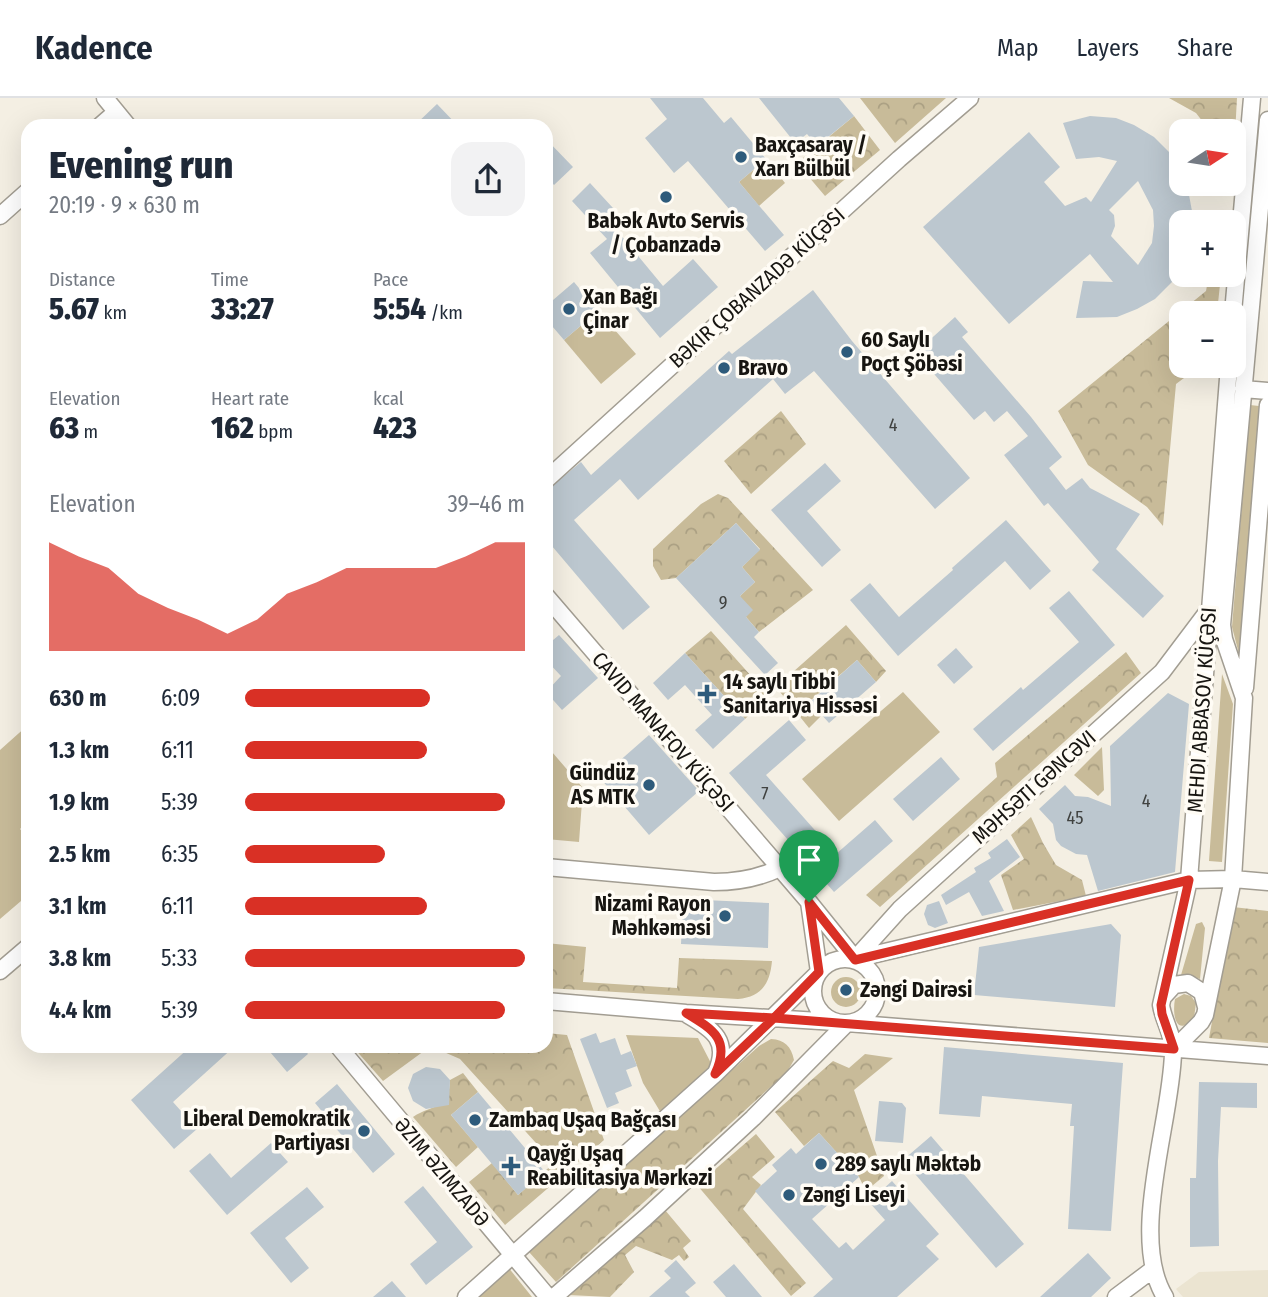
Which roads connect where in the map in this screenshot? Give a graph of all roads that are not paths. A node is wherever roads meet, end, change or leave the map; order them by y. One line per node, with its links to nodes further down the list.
1 (105, 98): 4 (street)
2 (970, 98): 15 (street, BƏKIR ÇOBANZADƏ KÜÇƏSI)
3 (1250, 98): 10 (street)
4 (116, 112): 5 (street); 6 (street)
5 (108, 119)
6 (122, 119)
7 (1268, 120): 12 (street, MEHDI ABBASOV KÜÇƏSI)
8 (21, 197): 9 (street)
9 (0, 216)
10 (1234, 301)
11 (1228, 378): 17 (street, MEHDI ABBASOV KÜÇƏSI)
12 (1243, 389): 13 (street); 18 (street, MEHDI ABBASOV KÜÇƏSI)
13 (1268, 391)
14 (1268, 405): 18 (street, MEHDI ABBASOV KÜÇƏSI)
15 (553, 474)
16 (553, 604): 20 (street, CAVID MANAFOV KÜÇƏSI)
17 (1208, 611): 22 (street, MEHDI ABBASOV KÜÇƏSI); 26 (street, MƏHSƏTI GƏNCƏVI)
18 (1244, 698): 21 (street, MEHDI ABBASOV KÜÇƏSI)
19 (553, 868): 20 (street)
20 (780, 868): 24 (street, CAVID MANAFOV KÜÇƏSI)
21 (1233, 878): 22 (street); 23 (street); 31 (street, MEHDI ABBASOV KÜÇƏSI)
22 (1189, 880): 26 (street); 29 (street, MEHDI ABBASOV KÜÇƏSI)
23 (1268, 882)
24 (809, 902): 26 (street, CAVID MANAFOV KÜÇƏSI); 28 (street)
25 (21, 954): 27 (street)
26 (855, 960): 28 (street); 34 (street)
27 (0, 971)
28 (819, 972): 33 (street); 34 (street)
29 (1163, 996): 31 (street); 35 (street, MEHDI ABBASOV KÜÇƏSI)
30 (553, 1002): 32 (street)
31 (1206, 1007): 35 (street, MEHDI ABBASOV KÜÇƏSI)
32 (686, 1013): 33 (street); 38 (street)
33 (774, 1018): 34 (street); 38 (street)
34 (841, 1023): 35 (street); 43 (street)
35 (1174, 1049): 37 (street); 40 (street, MEHDI ABBASOV KÜÇƏSI)
36 (344, 1053): 39 (street, ƏZIM ƏZIMZADƏ)
37 (1268, 1056)
38 (715, 1074): 39 (street)
39 (513, 1256): 41 (street); 42 (street, ƏZIM ƏZIMZADƏ)
40 (1152, 1270): 44 (street); 45 (street)
41 (466, 1297)
42 (548, 1297)
43 (554, 1297)
44 (1116, 1297)
45 (1165, 1297)

